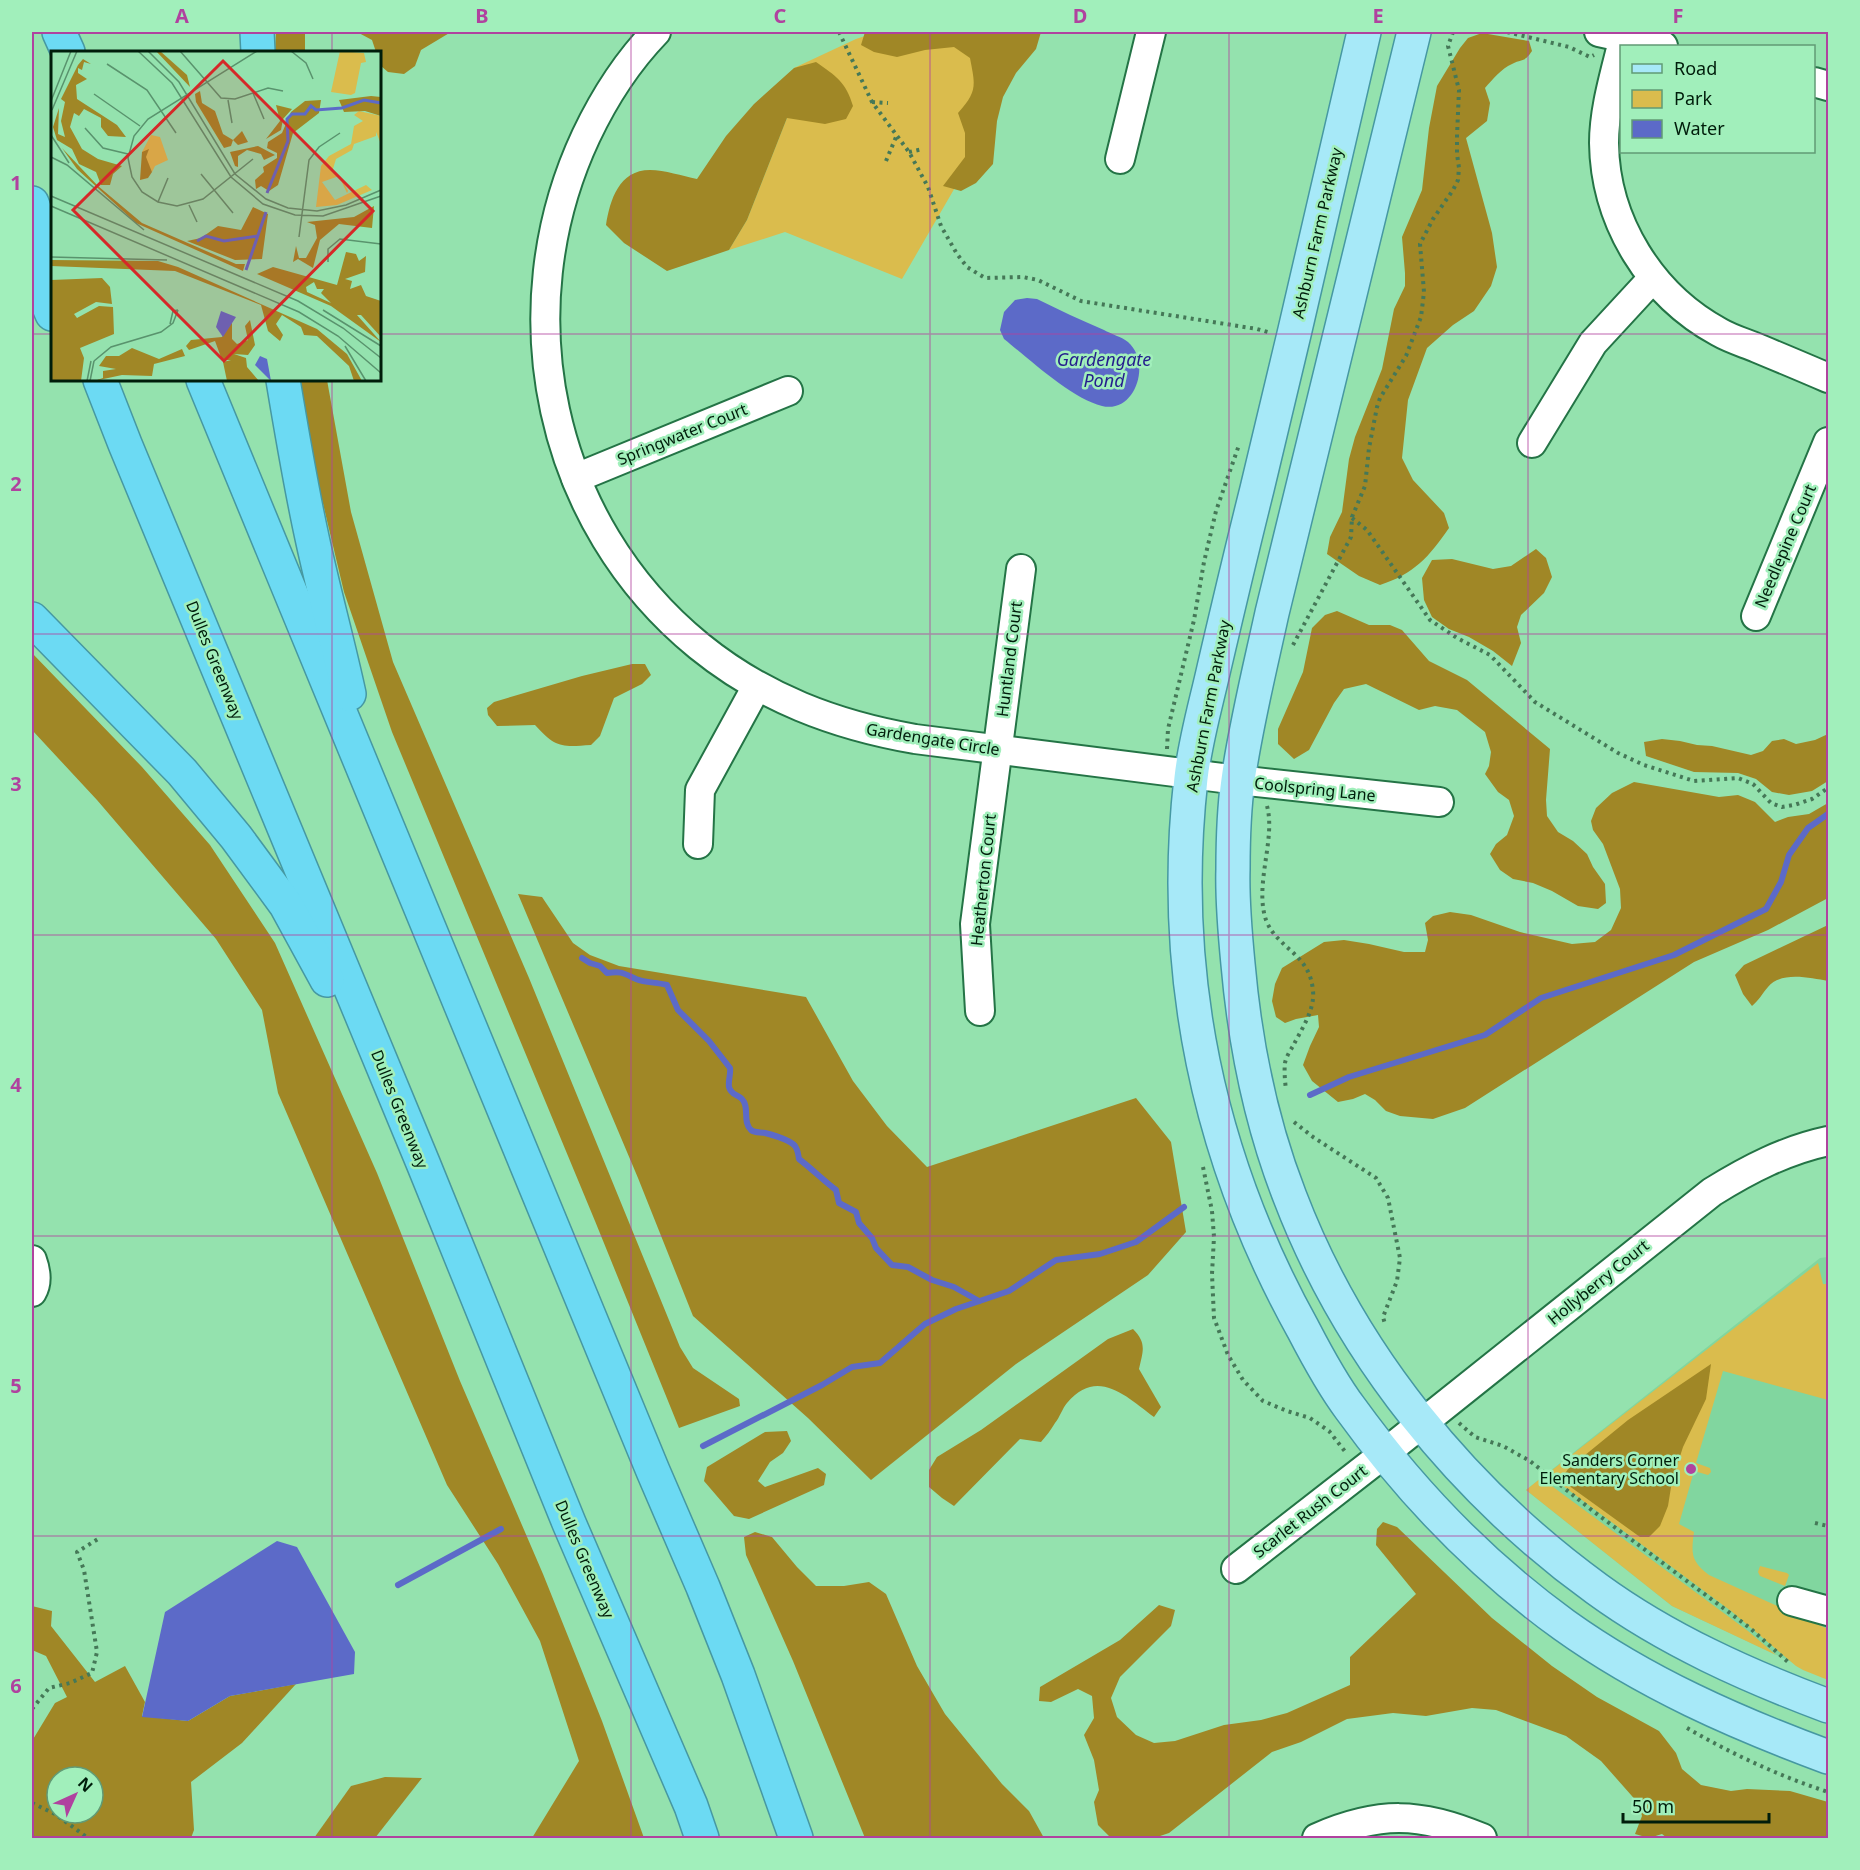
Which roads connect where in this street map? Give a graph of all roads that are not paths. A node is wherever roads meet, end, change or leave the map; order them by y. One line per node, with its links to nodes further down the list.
1 (59, 32): 9 (highway)
2 (257, 32): 10 (highway)
3 (656, 32): 26 (street, Gardengate Circle)
4 (1150, 32): 11 (street)
5 (1364, 32): 33 (main road, Ashburn Farm Parkway)
6 (1414, 32): 34 (main road)
7 (1617, 39): 8 (street); 15 (street)
8 (1656, 45)
9 (68, 51)
10 (258, 51)
11 (1120, 159)
12 (32, 203): 13 (highway)
13 (51, 254)
14 (32, 267): 16 (highway)
15 (1653, 278): 17 (street); 23 (street)
16 (51, 312)
17 (1828, 378)
18 (84, 381): 25 (highway)
19 (100, 381): 25 (highway, Dulles Greenway)
20 (203, 381): 32 (highway)
21 (283, 381): 32 (highway)
22 (788, 391): 26 (street, Springwater Court)
23 (1532, 442)
24 (1828, 442): 28 (street, Needlepine Court)
25 (125, 444): 41 (highway, Dulles Greenway)
26 (576, 478): 30 (street, Gardengate Circle)
27 (1021, 569): 31 (street, Huntland Court)
28 (1756, 616)
29 (32, 619): 41 (highway)
30 (757, 686): 31 (street, Gardengate Circle); 36 (street)
31 (997, 750): 33 (street, Gardengate Circle); 37 (street, Heatherton Court)
32 (365, 772): 45 (highway)
33 (1179, 773): 34 (street, Coolspring Lane); 43 (main road, Ashburn Farm Parkway)
34 (1251, 782): 35 (street, Coolspring Lane); 42 (main road)
35 (1439, 802)
36 (698, 844)
37 (980, 1011)
38 (1828, 1141): 42 (street, Hollyberry Court)
39 (32, 1260): 40 (street)
40 (32, 1292)
41 (478, 1301): 50 (highway, Dulles Greenway)
42 (1431, 1415): 43 (street, Hollyberry Court); 48 (main road)
43 (1374, 1461): 44 (street, Scarlet Rush Court); 49 (main road, Ashburn Farm Parkway)
44 (1236, 1569)
45 (703, 1587): 51 (highway); 52 (highway)
46 (1792, 1601): 47 (street)
47 (1828, 1611)
48 (1828, 1706)
49 (1828, 1757)
50 (702, 1839)
51 (796, 1839)
52 (811, 1839)
53 (1317, 1839): 54 (street)
54 (1482, 1839)

